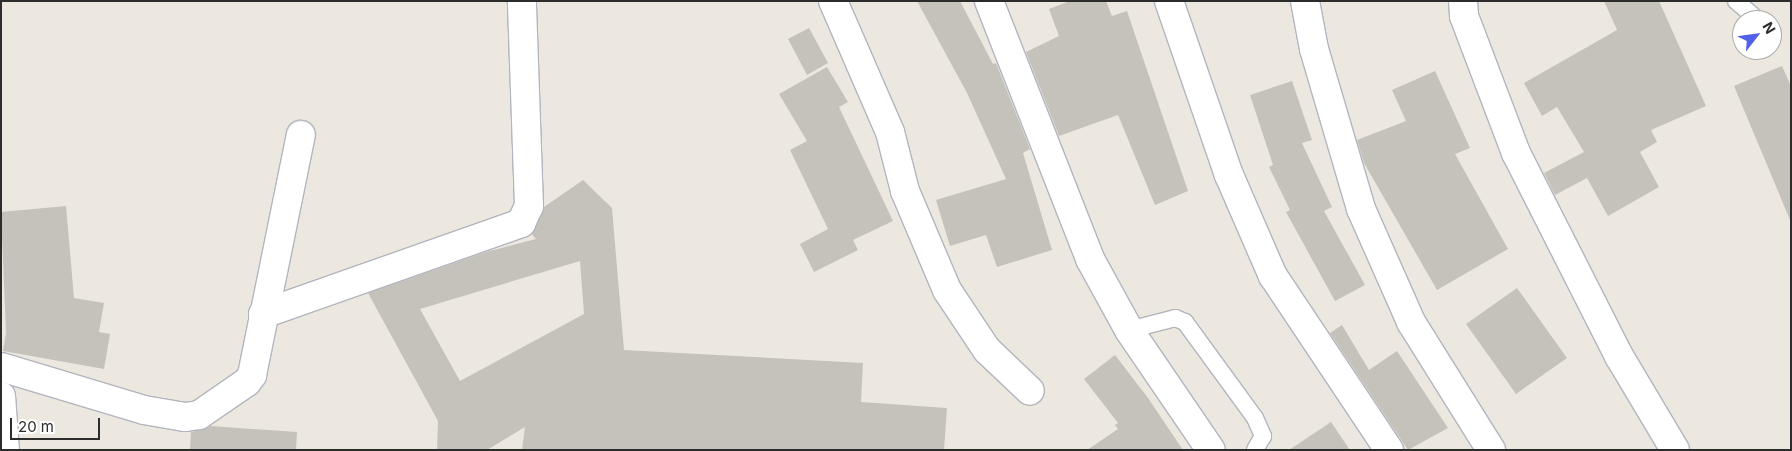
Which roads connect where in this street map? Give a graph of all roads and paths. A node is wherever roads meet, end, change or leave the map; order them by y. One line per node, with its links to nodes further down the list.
1 (522, 1): 10 (street)
2 (833, 1): 13 (street)
3 (988, 1): 11 (street)
4 (1169, 1): 18 (street)
5 (1305, 1): 19 (street)
6 (1463, 1): 20 (street)
7 (1736, 1): 8 (lane)
8 (1746, 10)
9 (301, 135): 10 (street)
10 (263, 314): 12 (street)
11 (1129, 330): 16 (street); 17 (lane)
12 (1, 367)
13 (1030, 391)
14 (1, 396): 15 (street)
15 (5, 450)
16 (1211, 450)
17 (1255, 450)
18 (1390, 450)
19 (1491, 450)
20 (1675, 450)

